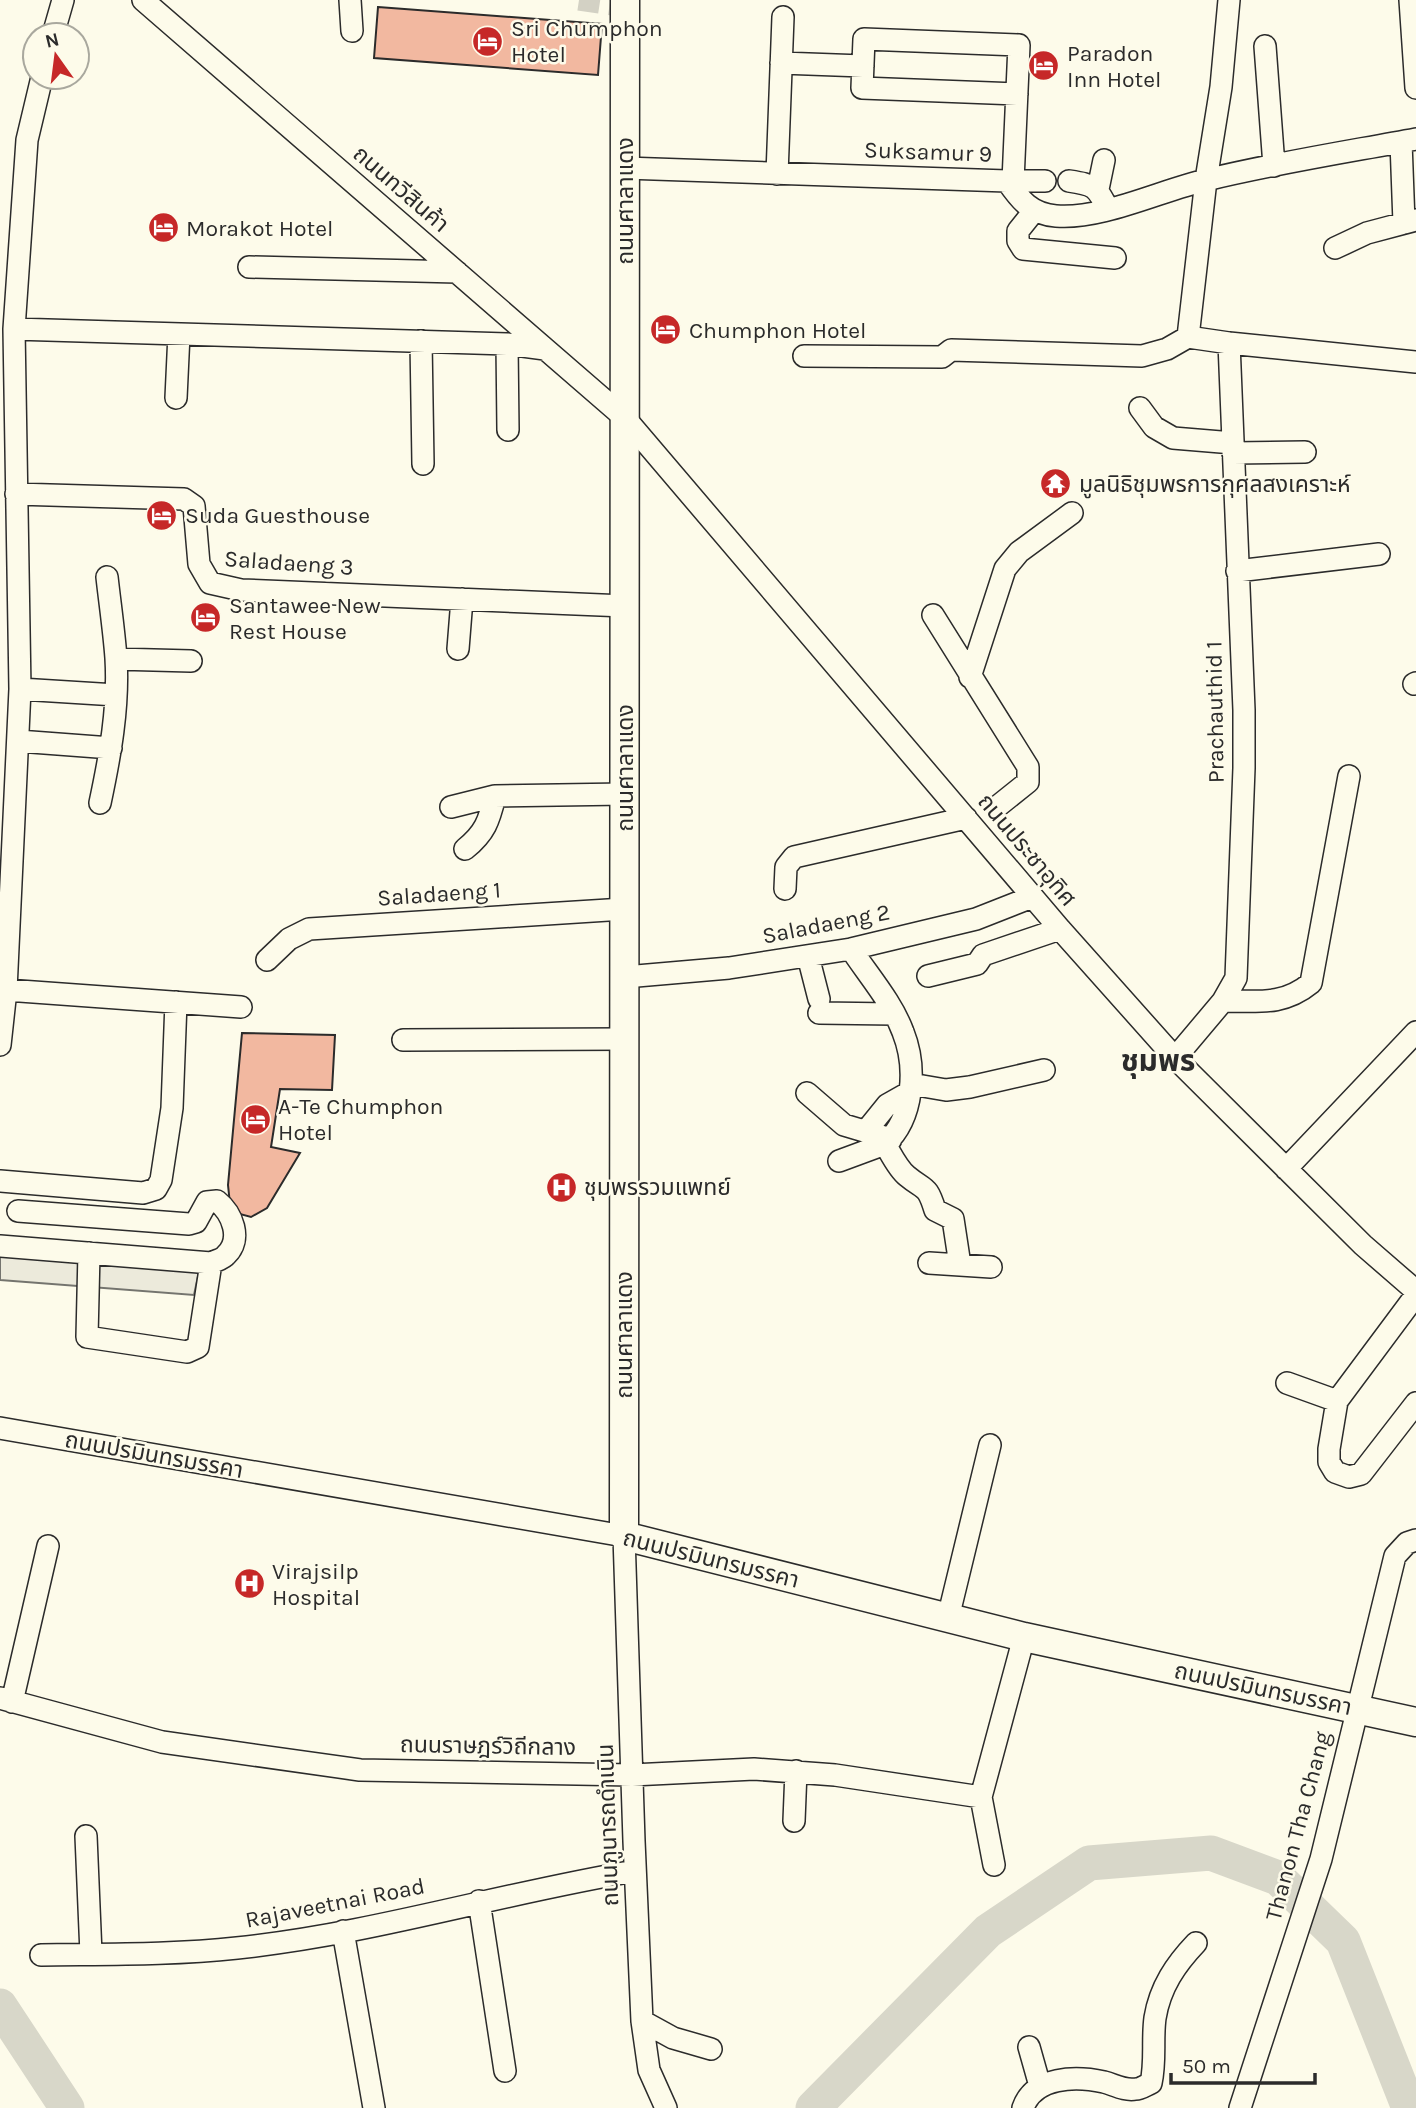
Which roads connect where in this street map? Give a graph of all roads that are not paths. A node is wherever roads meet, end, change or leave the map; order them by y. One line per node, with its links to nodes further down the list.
1 (63, 0): 8 (street)
2 (143, 0): 32 (street, ถนนทวีสินค้า)
3 (350, 0): 9 (street)
4 (625, 0): 19 (main road, ถนนศาลาแดง)
5 (1229, 0): 21 (street)
6 (1410, 0): 13 (street)
7 (783, 17): 11 (street)
8 (57, 21)
9 (352, 31)
10 (1265, 46): 18 (street)
11 (781, 63): 12 (street); 20 (street)
12 (863, 66): 15 (street); 15 (street)
13 (1416, 88)
14 (39, 91): 33 (street)
15 (1017, 94): 22 (street)
16 (1408, 141): 18 (street); 28 (street)
17 (1104, 160): 25 (street)
18 (1275, 166): 21 (street)
19 (625, 168): 20 (street, Suksamur 9); 44 (main road, ถนนศาลาแดง)
20 (777, 174): 22 (street, Suksamur 9)
21 (1206, 180): 26 (street); 35 (street)
22 (1010, 181): 23 (street); 27 (street, Suksamur 9)
23 (1045, 181)
24 (1069, 181): 25 (street)
25 (1098, 189): 26 (street)
26 (1108, 209): 27 (street)
27 (1034, 211): 30 (street)
28 (1410, 221): 29 (street)
29 (1335, 248)
30 (1115, 258)
31 (248, 267): 32 (street)
32 (457, 272): 39 (street, ถนนทวีสินค้า)
33 (14, 329): 34 (street); 49 (street)
34 (179, 334): 36 (street); 42 (street)
35 (1188, 337): 37 (street); 40 (street)
36 (421, 341): 38 (street); 48 (street)
37 (1229, 343): 41 (street); 46 (street, Prachauthid 1)
38 (507, 344): 39 (street); 45 (street)
39 (545, 349): 44 (street, ถนนทวีสินค้า)
40 (804, 356)
41 (1416, 362)
42 (176, 398)
43 (1140, 408): 46 (street)
44 (625, 418): 55 (main road, ถนนศาลาแดง); 70 (street, ถนนประชาอุทิศ)
45 (508, 430)
46 (1233, 448): 47 (street); 52 (street, Prachauthid 1)
47 (1305, 452)
48 (423, 464)
49 (11, 507): 54 (street, Saladaeng 3); 61 (street)
50 (1072, 513): 60 (street)
51 (1379, 554): 52 (street)
52 (1237, 571): 83 (street, Prachauthid 1)
53 (107, 578): 58 (street)
54 (461, 599): 55 (street, Saladaeng 3); 57 (street)
55 (625, 606): 66 (main road, ถนนศาลาแดง)
56 (933, 615): 60 (street)
57 (457, 649)
58 (116, 659): 59 (street); 62 (street)
59 (191, 661)
60 (970, 677): 70 (street)
61 (20, 689): 62 (street); 63 (street)
62 (116, 695): 64 (street)
63 (18, 741): 64 (street); 72 (street)
64 (111, 748): 68 (street)
65 (1349, 776): 83 (street)
66 (625, 794): 67 (street); 75 (main road, ถนนศาลาแดง)
67 (495, 796): 69 (street); 71 (street)
68 (100, 803)
69 (451, 807)
70 (981, 816): 73 (street); 74 (street, ถนนประชาอุทิศ)
71 (465, 849)
72 (6, 882): 82 (street)
73 (785, 889)
74 (1032, 897): 76 (street, ถนนประชาอุทิศ); 77 (street, Saladaeng 2)
75 (624, 909): 79 (street, Saladaeng 1); 80 (main road, ถนนศาลาแดง)
76 (1060, 929): 81 (street); 91 (street, ถนนประชาอุทิศ)
77 (851, 949): 78 (street, Saladaeng 2); 86 (street)
78 (807, 956): 80 (street, Saladaeng 2); 86 (street)
79 (267, 960)
80 (625, 976): 88 (main road, ถนนศาลาแดง)
81 (928, 976)
82 (3, 1001): 84 (street); 90 (street)
83 (1223, 1001): 91 (street, Prachauthid 1)
84 (176, 1002): 85 (street); 99 (street)
85 (242, 1007)
86 (894, 1014): 93 (street)
87 (1416, 1032): 98 (street)
88 (625, 1039): 89 (street); 114 (main road, ถนนศาลาแดง)
89 (403, 1040)
90 (0, 1045)
91 (1175, 1058): 98 (street, ถนนประชาอุทิศ)
92 (1044, 1070): 93 (street)
93 (910, 1088): 95 (street); 96 (street)
94 (807, 1093): 95 (street)
95 (866, 1131): 96 (street)
96 (888, 1141): 97 (street); 106 (street)
97 (839, 1161)
98 (1286, 1169): 108 (street, ถนนประชาอุทิศ)
99 (0, 1181)
100 (82, 1208): 101 (street); 103 (street); 104 (street)
101 (18, 1211)
102 (0, 1246): 103 (street)
103 (83, 1253): 104 (street); 104 (street)
104 (211, 1263)
105 (929, 1263): 106 (street)
106 (960, 1265): 107 (street)
107 (992, 1267)
108 (1416, 1293): 110 (street)
109 (1287, 1383): 110 (street)
110 (1337, 1401): 111 (street)
111 (1416, 1403)
112 (0, 1428): 114 (street, ถนนปรมินทรมรรคา)
113 (990, 1445): 117 (street)
114 (624, 1536): 117 (main road, ถนนปรมินทรมรรคา); 123 (street, ถนนภูนารถดำเนิน)
115 (1416, 1540): 120 (street, Thanon Tha Chang)
116 (48, 1546): 119 (street)
117 (948, 1618): 118 (main road, ถนนปรมินทรมรรคา)
118 (1024, 1637): 120 (main road, ถนนปรมินทรมรรคา); 124 (street)
119 (6, 1700): 123 (street, ถนนราษฎร์วิถีกลาง)
120 (1356, 1709): 121 (main road, ถนนปรมินทรมรรคา); 142 (street, Thanon Tha Chang)
121 (1416, 1722)
122 (796, 1771): 123 (street, ถนนราษฎร์วิถีกลาง); 124 (street, ถนนราษฎร์วิถีกลาง); 125 (street)
123 (632, 1774): 128 (street, ถนนภูนารถดำเนิน)
124 (981, 1797): 127 (street)
125 (794, 1822)
126 (86, 1836): 132 (street)
127 (994, 1865)
128 (635, 1871): 129 (street, Rajaveetnai Road); 134 (street, ถนนภูนารถดำเนิน)
129 (479, 1901): 130 (street, Rajaveetnai Road); 137 (street)
130 (343, 1931): 132 (street, Rajaveetnai Road); 139 (street)
131 (1196, 1943): 138 (street)
132 (91, 1954): 133 (street, Rajaveetnai Road)
133 (41, 1955)
134 (642, 2021): 136 (street); 140 (street, ถนนภูนารถดำเนิน)
135 (1029, 2047): 138 (street)
136 (711, 2049)
137 (505, 2071)
138 (1040, 2086): 141 (street)
139 (374, 2108)
140 (666, 2108)
141 (1023, 2108)
142 (1240, 2108)

